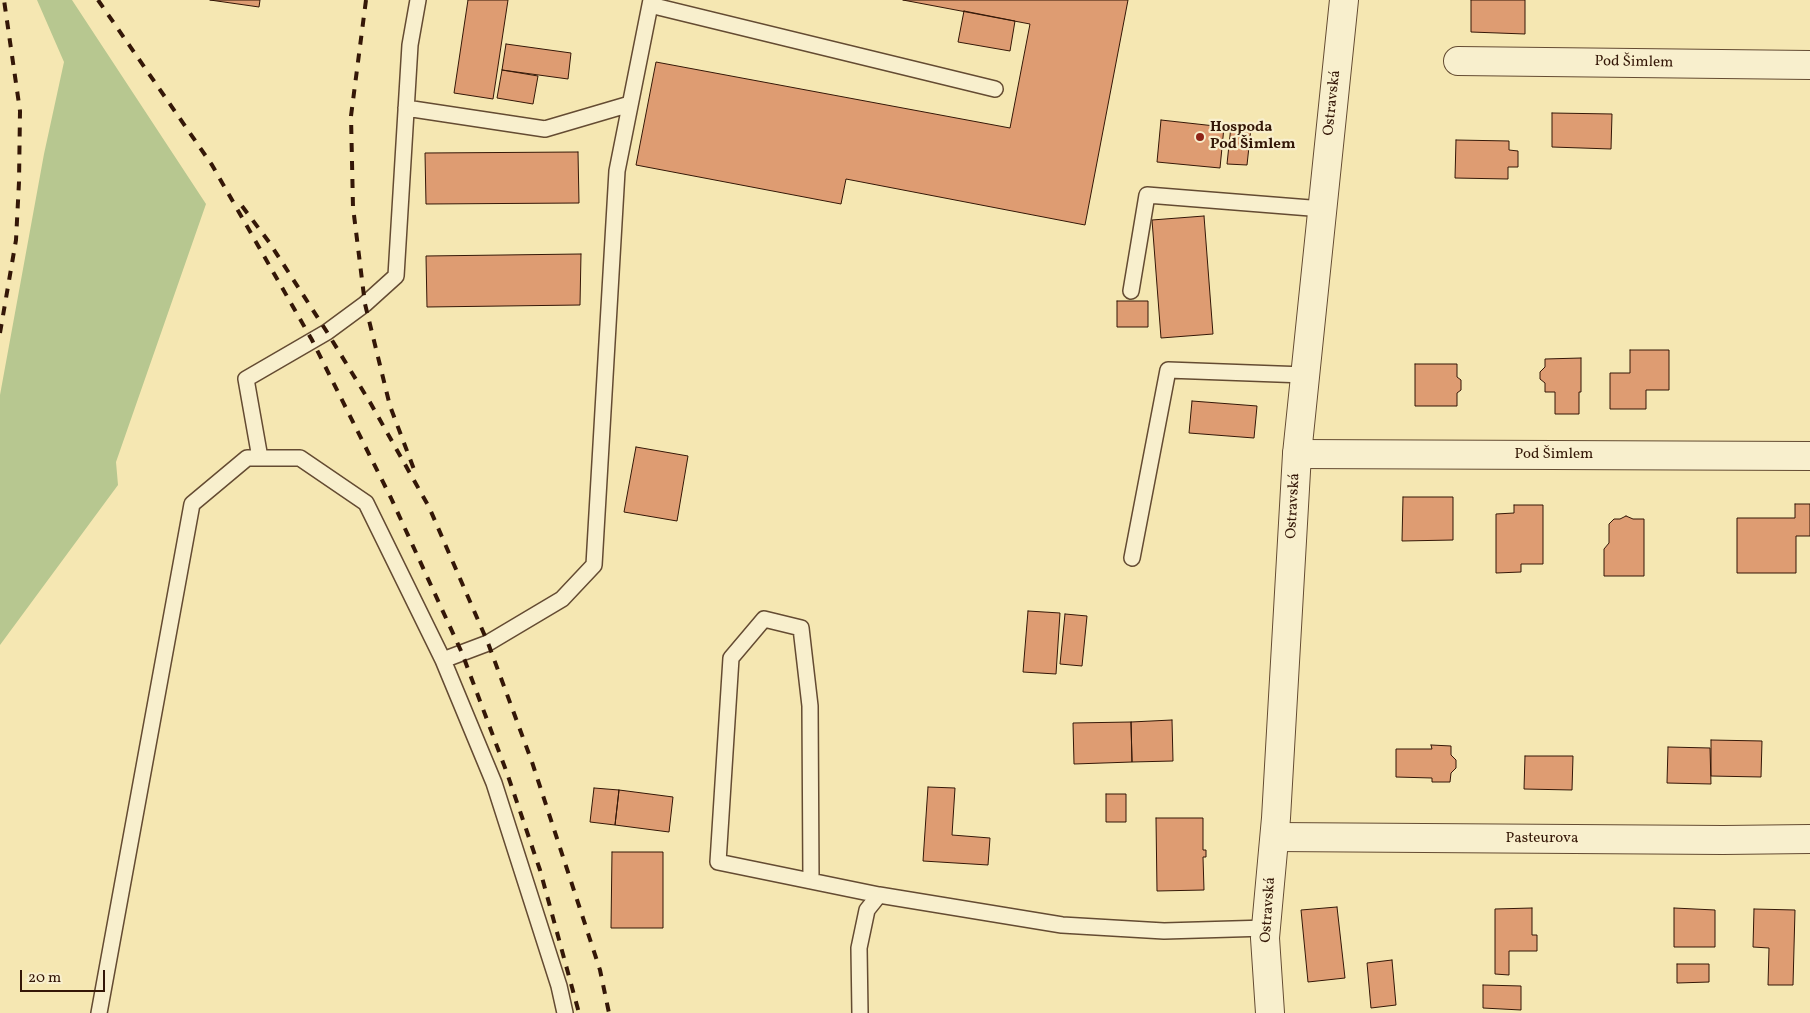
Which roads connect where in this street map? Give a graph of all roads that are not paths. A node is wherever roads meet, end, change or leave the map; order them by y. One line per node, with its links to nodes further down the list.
1 (418, 0): 8 (lane)
2 (1344, 0): 9 (street, Ostravská)
3 (650, 2): 6 (lane); 7 (lane)
4 (1458, 61): 5 (street, Pod Šimlem)
5 (1810, 64)
6 (995, 89)
7 (630, 104): 8 (lane); 16 (lane)
8 (406, 108): 14 (lane)
9 (1323, 208): 10 (lane); 11 (street, Ostravská)
10 (1131, 292)
11 (1305, 375): 12 (street, Ostravská); 15 (lane)
12 (1297, 454): 13 (street, Pod Šimlem); 17 (street, Ostravská)
13 (1810, 456)
14 (260, 458): 16 (lane); 22 (lane)
15 (1132, 558)
16 (443, 660): 23 (lane)
17 (1275, 837): 18 (street, Pasteurova); 21 (street, Ostravská)
18 (1810, 839)
19 (811, 881): 19 (lane); 20 (lane)
20 (879, 895): 21 (lane); 24 (lane)
21 (1266, 928): 25 (street, Ostravská)
22 (99, 1013)
23 (565, 1013)
24 (860, 1013)
25 (1270, 1013)

